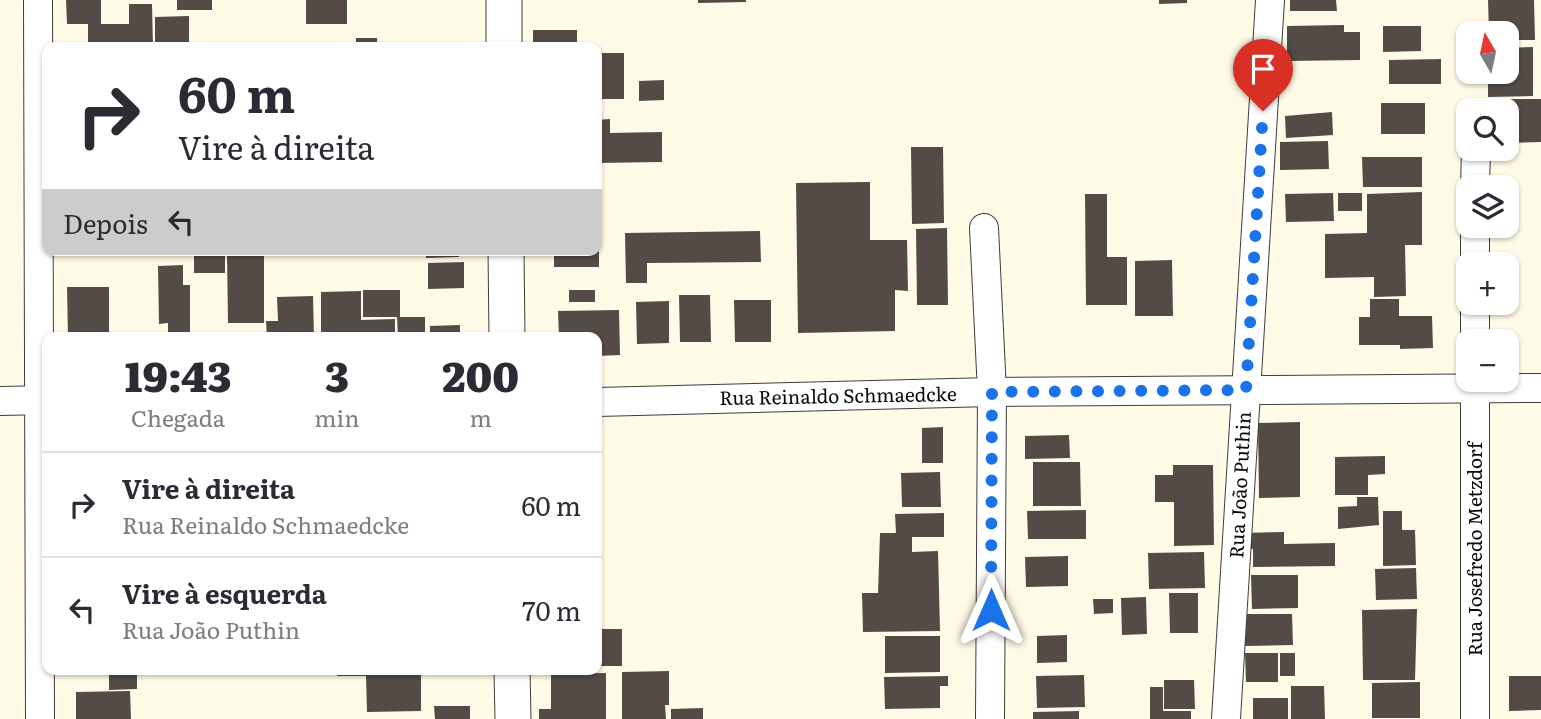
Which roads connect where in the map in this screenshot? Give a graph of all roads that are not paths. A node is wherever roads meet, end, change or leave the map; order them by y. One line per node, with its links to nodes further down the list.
1 (38, 0): 7 (street)
2 (504, 0): 4 (street)
3 (1270, 0): 12 (street, Rua João Puthin)
4 (504, 42)
5 (984, 228): 13 (street)
6 (506, 256): 8 (street)
7 (42, 332)
8 (507, 332)
9 (1456, 384): 12 (street, Rua Reinaldo Schmaedcke)
10 (1519, 387): 11 (street, Rua Reinaldo Schmaedcke)
11 (1541, 388)
12 (1246, 390): 13 (street, Rua Reinaldo Schmaedcke); 23 (street, Rua João Puthin)
13 (992, 392): 17 (street, Rua Reinaldo Schmaedcke); 22 (street)
14 (1475, 392): 24 (street, Rua Josefredo Metzdorf)
15 (42, 400): 16 (street)
16 (0, 401)
17 (602, 402)
18 (42, 506): 20 (street)
19 (512, 675): 21 (street)
20 (40, 719)
21 (513, 719)
22 (990, 719)
23 (1226, 719)
24 (1475, 719)

